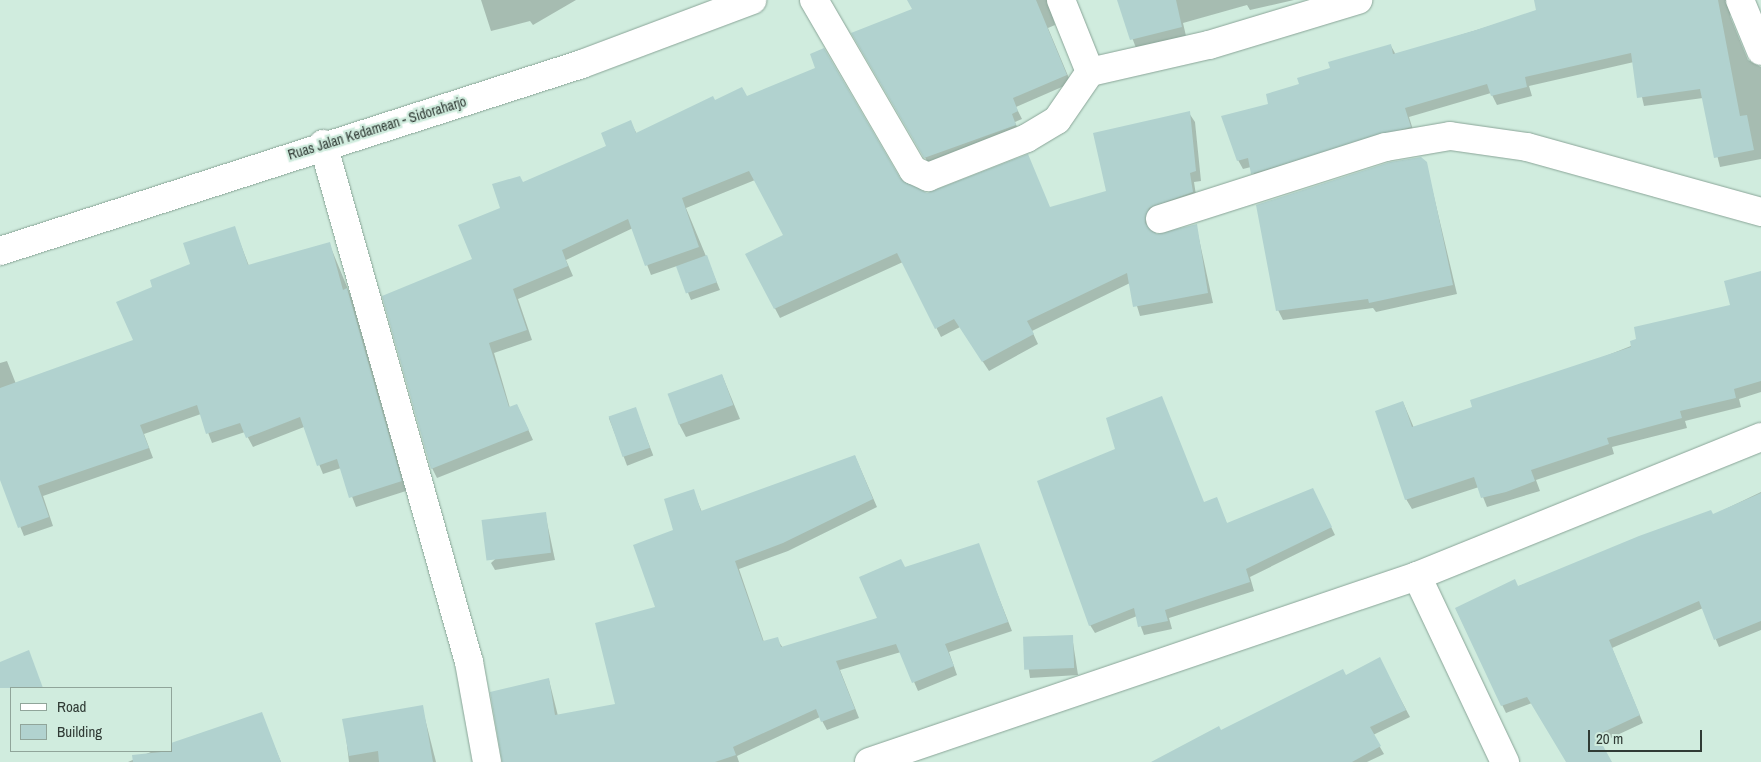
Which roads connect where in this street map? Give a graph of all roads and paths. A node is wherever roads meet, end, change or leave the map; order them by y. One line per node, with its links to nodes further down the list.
1 (752, 0): 8 (street, Ruas Jalan Kedamean - Sidoraharjo)
2 (814, 0): 7 (street)
3 (1061, 0): 7 (street)
4 (1358, 0): 7 (street)
5 (1740, 0): 6 (street)
6 (1761, 51)
7 (1090, 72)
8 (323, 144): 11 (street, Ruas Jalan Kedamean - Sidoraharjo); 14 (street)
9 (1761, 212): 10 (street)
10 (1160, 219)
11 (0, 251)
12 (1761, 437): 13 (street)
13 (1417, 576): 15 (street); 16 (street)
14 (487, 762)
15 (869, 762)
16 (1505, 762)

